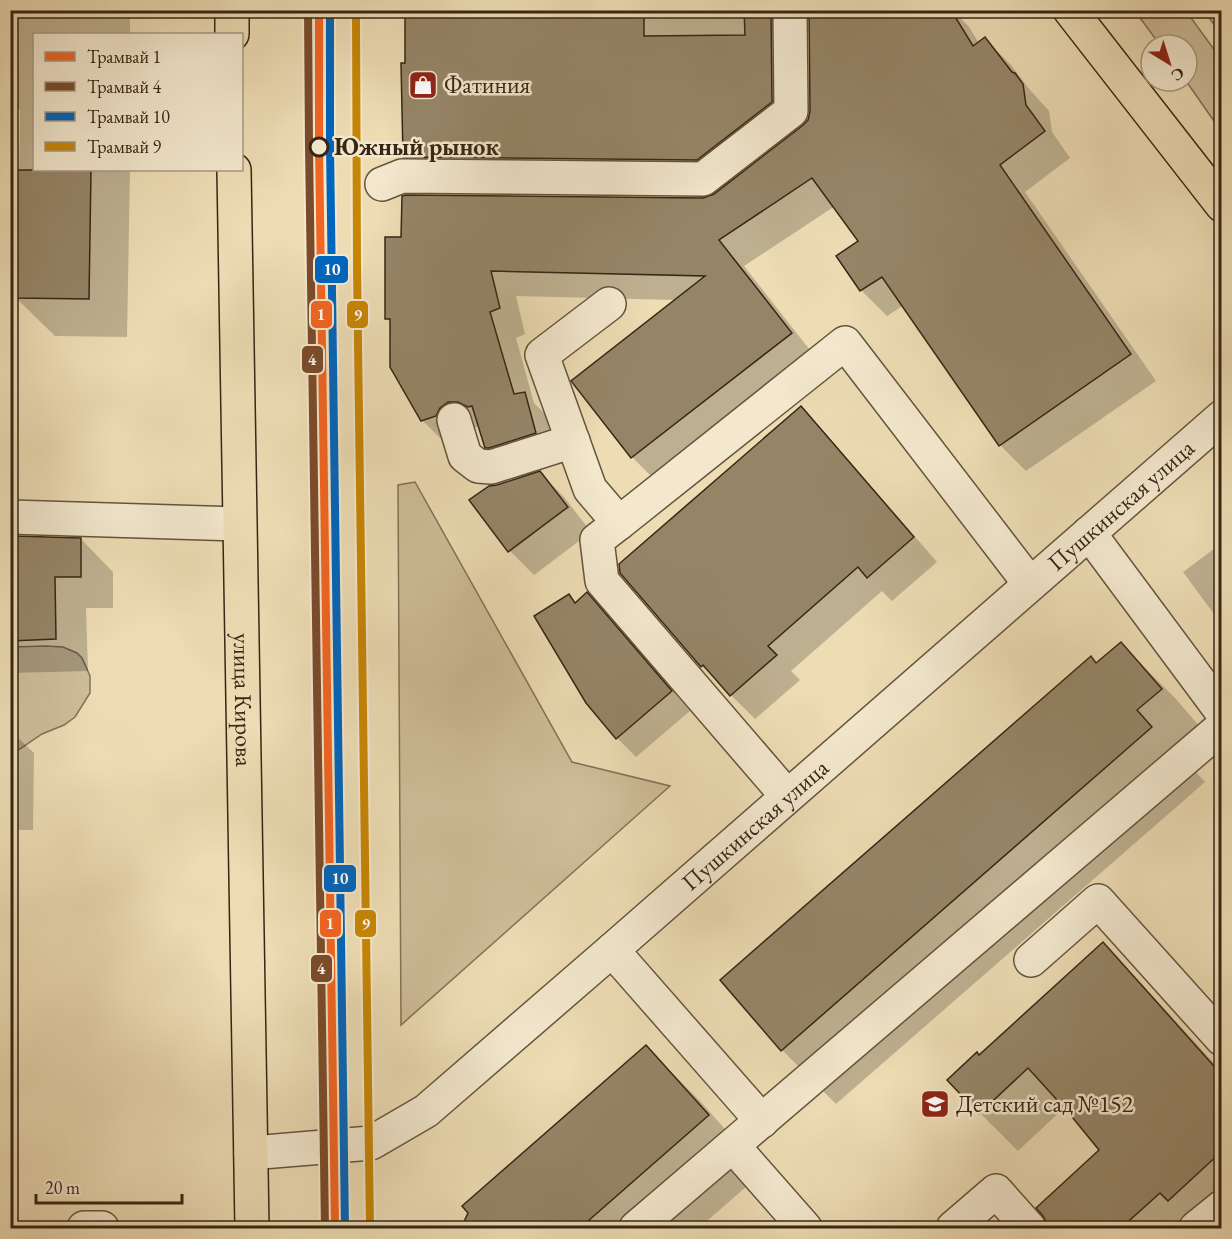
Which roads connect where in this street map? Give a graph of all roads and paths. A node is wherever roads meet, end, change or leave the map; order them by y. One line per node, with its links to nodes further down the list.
1 (231, 10): 4 (main road)
2 (790, 10): 6 (street)
3 (1070, 10): 7 (main road)
4 (232, 33)
5 (234, 171): 14 (main road, улица Кирова)
6 (382, 184)
7 (1221, 205)
8 (609, 304): 11 (street)
9 (1221, 417): 15 (street, Пушкинская улица)
10 (454, 420): 11 (street)
11 (573, 441): 13 (street)
12 (10, 517): 14 (street)
13 (619, 522): 16 (street); 19 (street)
14 (239, 524): 25 (main road, улица Кирова)
15 (1089, 533): 16 (street, Пушкинская улица); 17 (street)
16 (1030, 584): 19 (street, Пушкинская улица)
17 (1221, 712)
18 (1221, 727): 23 (street)
19 (787, 796): 20 (street, Пушкинская улица)
20 (612, 950): 23 (street); 25 (street, Пушкинская улица)
21 (1031, 960): 22 (street)
22 (1221, 1039)
23 (762, 1121): 24 (street)
24 (733, 1146): 30 (street); 31 (street)
25 (251, 1153): 29 (main road, улица Кирова)
26 (1221, 1207): 34 (street)
27 (84, 1228): 28 (street)
28 (102, 1228)
29 (252, 1228)
30 (636, 1228)
31 (805, 1228)
32 (953, 1228): 33 (street)
33 (1029, 1228)
34 (1196, 1228)

